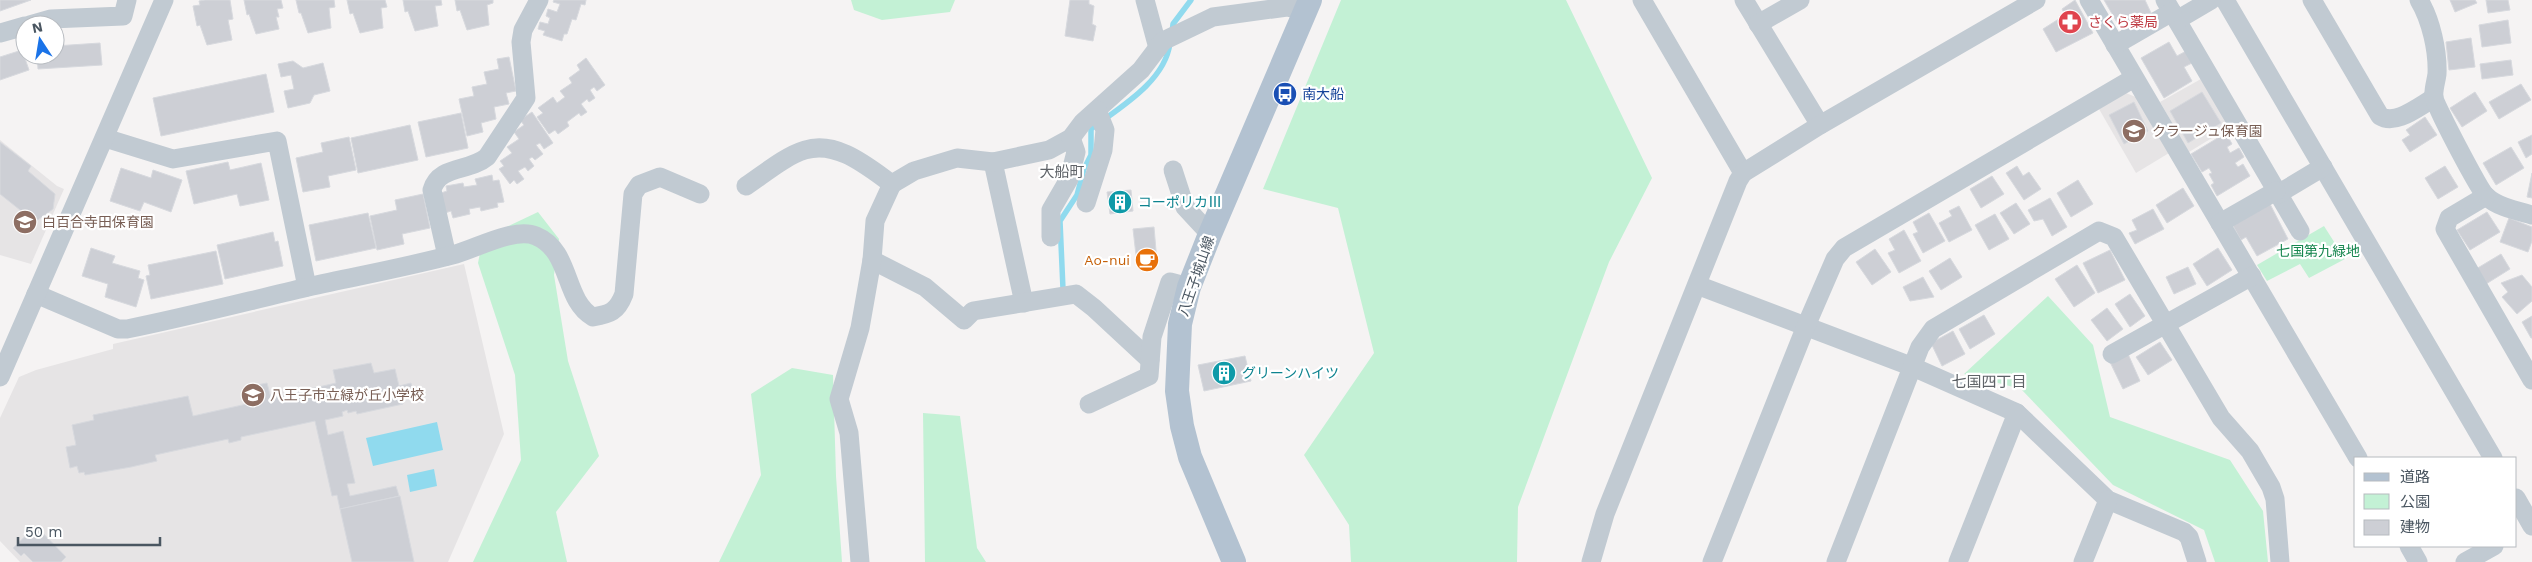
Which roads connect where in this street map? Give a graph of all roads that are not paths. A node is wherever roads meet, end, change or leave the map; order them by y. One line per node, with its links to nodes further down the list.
1 (126, 0): 16 (street)
2 (164, 0): 26 (street)
3 (538, 0): 43 (street)
4 (1145, 0): 20 (street)
5 (1642, 0): 31 (street)
6 (1744, 0): 17 (street)
7 (1800, 0): 17 (street)
8 (2036, 0): 25 (street)
9 (2089, 0): 21 (street)
10 (2211, 0): 15 (street)
11 (2225, 0): 29 (street)
12 (2312, 0): 23 (street)
13 (2419, 0): 23 (street)
14 (1308, 6): 20 (street); 41 (main road, 八王子城山線)
15 (2172, 11): 21 (street); 34 (street)
16 (65, 18)
17 (1758, 24): 25 (street)
18 (15, 29): 19 (street)
19 (0, 33)
20 (1161, 44): 24 (street)
21 (2115, 45): 22 (street)
22 (2134, 78): 39 (street); 52 (street)
23 (2434, 98): 36 (street)
24 (1096, 110): 27 (street); 37 (street)
25 (1820, 126): 31 (street)
26 (105, 138): 47 (street); 49 (street)
27 (1071, 138): 28 (street); 42 (street)
28 (993, 162): 32 (street); 50 (street)
29 (2323, 167): 34 (street); 61 (street)
30 (1173, 170): 41 (street)
31 (1743, 174): 46 (street)
32 (892, 184): 33 (street); 44 (street)
33 (746, 186)
34 (2277, 192): 39 (street); 40 (street)
35 (700, 194): 43 (street)
36 (2486, 196): 38 (street); 57 (street)
37 (1086, 204)
38 (2532, 215)
39 (2220, 223): 45 (street)
40 (2300, 231)
41 (1210, 234): 48 (main road, 八王子城山線)
42 (1051, 237)
43 (447, 256): 47 (street)
44 (872, 260): 50 (street); 67 (street)
45 (2252, 276): 51 (street); 60 (street)
46 (1697, 285): 52 (street); 69 (street)
47 (307, 287): 49 (street)
48 (1189, 287): 54 (street); 68 (main road, 八王子城山線)
49 (36, 294): 56 (street)
50 (1024, 303): 54 (street)
51 (2166, 324): 53 (street); 55 (street); 75 (street)
52 (1806, 326): 55 (street); 70 (street)
53 (2112, 354)
54 (1150, 360): 58 (street)
55 (1913, 367): 59 (street); 71 (street)
56 (0, 378)
57 (2532, 380)
58 (1089, 404)
59 (2017, 414): 62 (street); 72 (street)
60 (2357, 457)
61 (2492, 457)
62 (2108, 500): 73 (street); 74 (street)
63 (2517, 501): 64 (street)
64 (2526, 528)
65 (2410, 547): 76 (street)
66 (2492, 547): 77 (street)
67 (860, 562)
68 (1234, 562)
69 (1591, 562)
70 (1712, 562)
71 (1836, 562)
72 (1958, 562)
73 (2083, 562)
74 (2197, 562)
75 (2280, 562)
76 (2418, 562)
77 (2465, 562)

